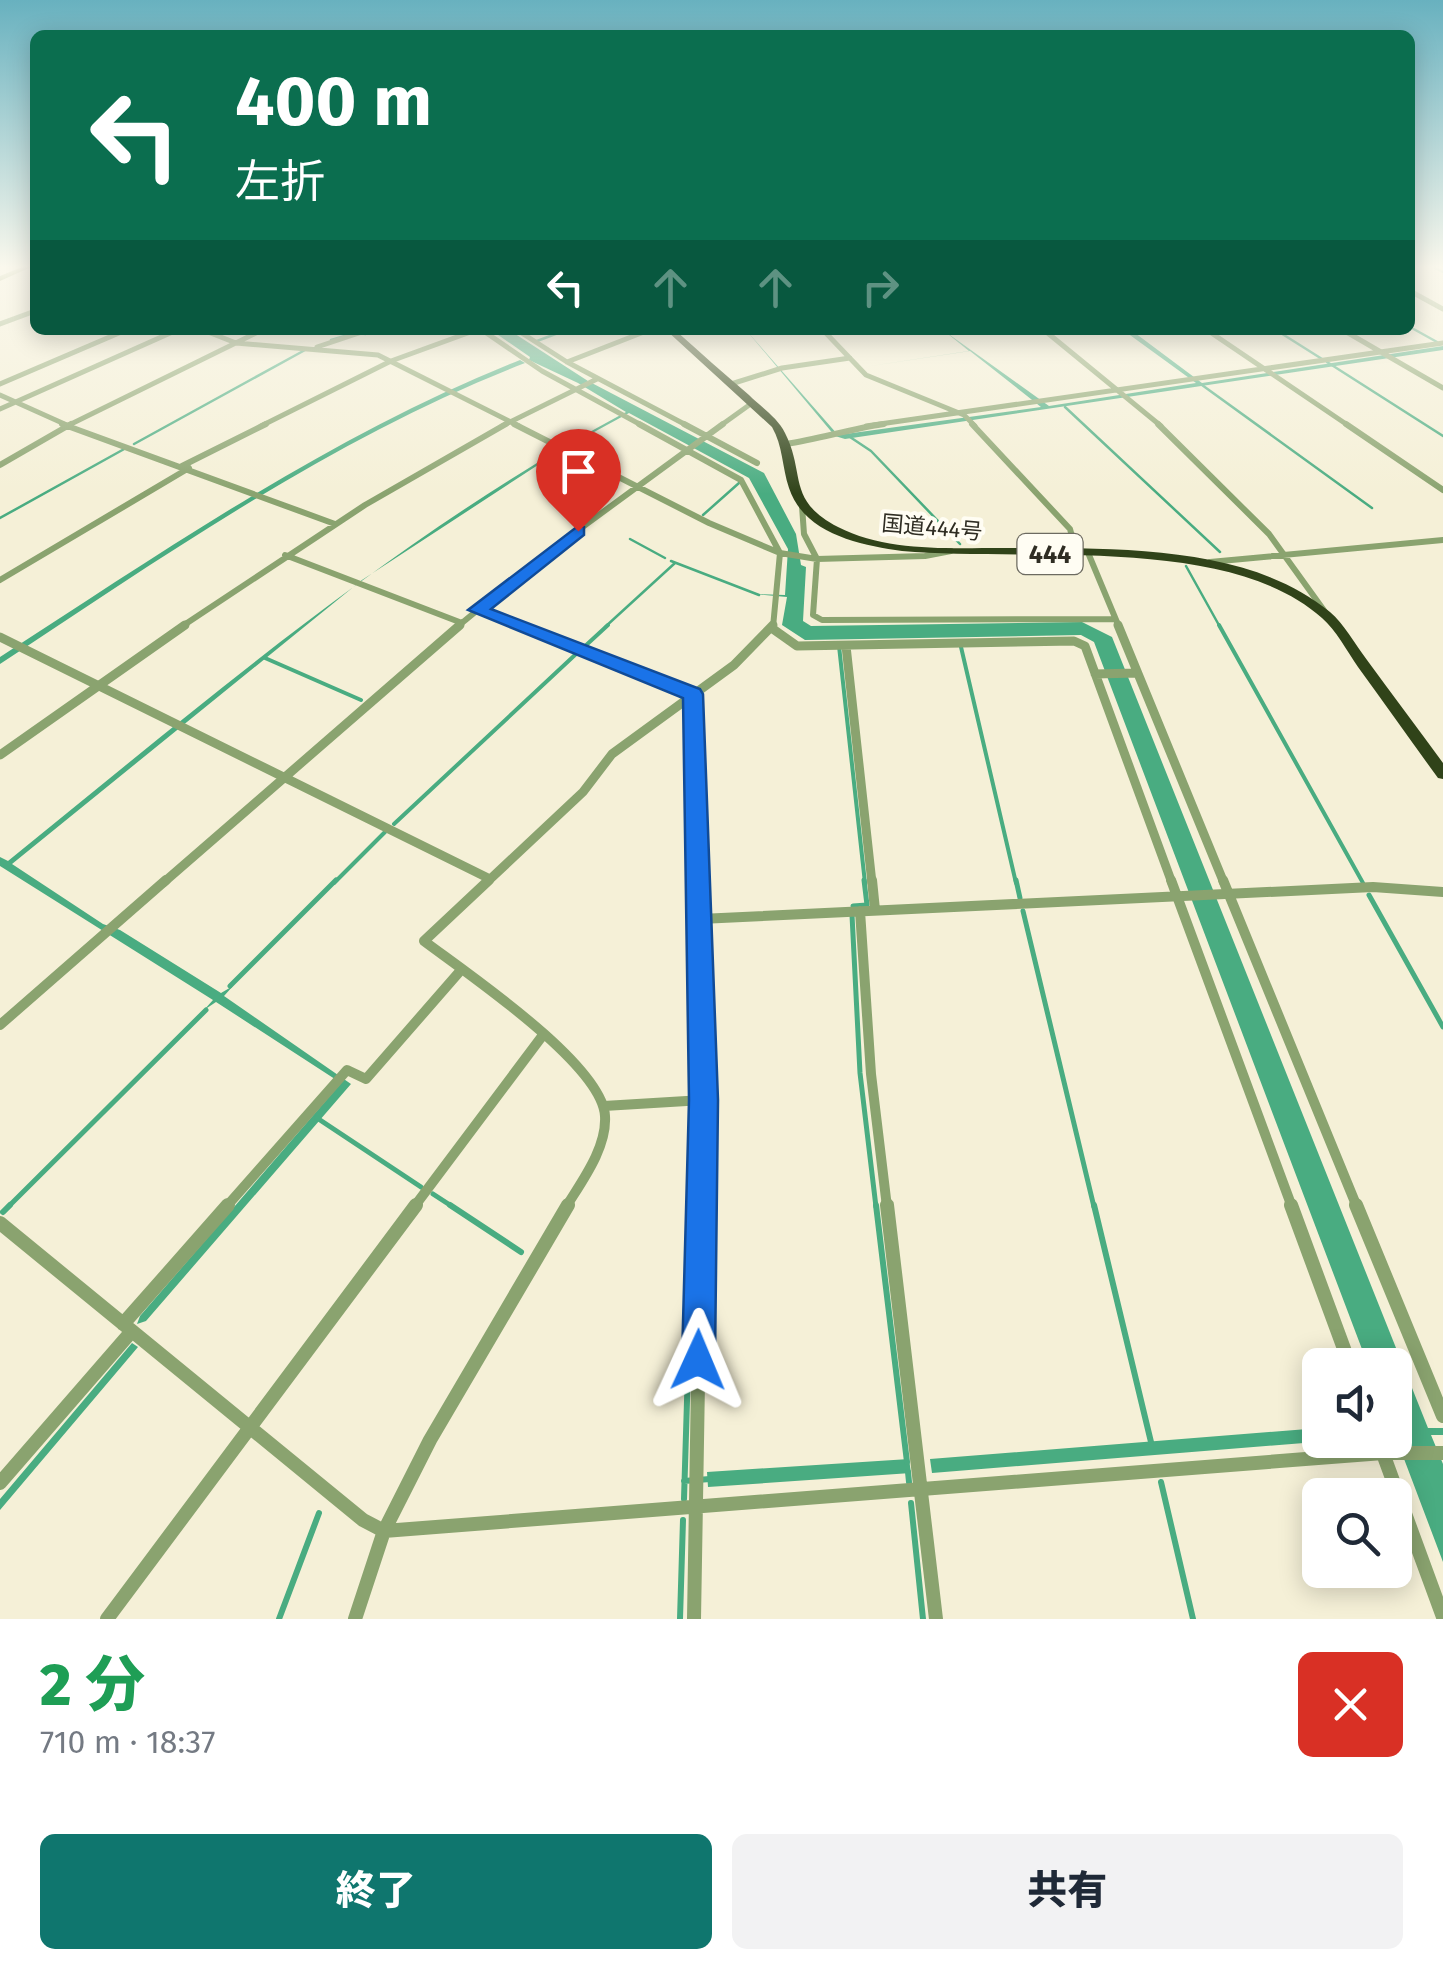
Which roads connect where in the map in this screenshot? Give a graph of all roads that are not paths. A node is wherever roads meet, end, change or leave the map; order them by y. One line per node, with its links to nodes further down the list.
1 (97, 343): 22 (street)
2 (150, 343): 28 (street)
3 (236, 343): 15 (street); 33 (street)
4 (332, 343): 15 (street)
5 (443, 343): 18 (street)
6 (500, 343): 24 (street)
7 (536, 343): 19 (street)
8 (616, 343): 19 (street)
9 (684, 343): 23 (highway)
10 (835, 343): 17 (street)
11 (1059, 343): 26 (street)
12 (1225, 343): 20 (street)
13 (1364, 343): 16 (street)
14 (1443, 343): 16 (street)
15 (315, 348): 18 (street)
16 (1382, 353): 20 (street); 25 (street)
17 (850, 358): 23 (street); 31 (street)
18 (391, 361): 32 (street); 40 (street)
19 (566, 362): 21 (street)
20 (1270, 373): 26 (street); 42 (street)
21 (594, 380): 24 (street); 35 (street)
22 (0, 384)
23 (730, 384): 29 (highway)
24 (578, 388): 32 (street); 37 (street)
25 (1443, 388)
26 (1123, 394): 31 (street); 51 (street)
27 (0, 395): 28 (street)
28 (16, 404): 30 (street); 33 (street)
29 (752, 404): 35 (street); 36 (highway)
30 (0, 409)
31 (968, 419): 34 (street); 50 (street)
32 (507, 420): 41 (street); 45 (street)
33 (70, 424): 39 (street); 40 (street)
34 (832, 432): 36 (street)
35 (705, 438): 37 (street); 38 (street)
36 (786, 444): 44 (highway)
37 (689, 449): 41 (street); 48 (street)
38 (756, 464)
39 (0, 465)
40 (186, 467): 43 (street); 54 (street)
41 (638, 486): 48 (street); 55 (street)
42 (1443, 490)
43 (258, 495): 45 (street)
44 (802, 506): 47 (highway, 国道444号 / 444); 52 (street)
45 (334, 524): 49 (street)
46 (1443, 540): 51 (street)
47 (951, 552): 50 (highway, 国道444号 / 444); 52 (street)
48 (780, 553): 52 (street); 59 (street)
49 (284, 555): 58 (street); 64 (street)
50 (1083, 555): 53 (highway, 国道444号 / 444); 57 (street)
51 (1286, 556): 53 (street); 56 (street)
52 (813, 559): 57 (street)
53 (1210, 562): 56 (highway, 国道444号 / 444)
54 (0, 580)
55 (478, 610): 58 (street); 65 (street)
56 (1328, 616): 67 (highway, 国道444号 / 444)
57 (1114, 618): 63 (street)
58 (462, 623): 68 (street)
59 (773, 630): 61 (street); 65 (street)
60 (0, 637): 64 (street)
61 (841, 646): 62 (street); 74 (street)
62 (1095, 674): 63 (street); 72 (street)
63 (1137, 674): 71 (street)
64 (99, 686): 66 (street); 68 (street)
65 (693, 694): 69 (street); 75 (street)
66 (0, 755)
67 (1443, 774)
68 (283, 776): 69 (street); 77 (street)
69 (490, 879): 76 (street)
70 (1443, 892): 71 (street)
71 (1223, 895): 72 (street); 85 (street)
72 (1181, 897): 74 (street); 84 (street)
73 (860, 910): 74 (street); 75 (street); 91 (street)
74 (876, 910)
75 (700, 918): 80 (street)
76 (461, 970): 78 (street); 79 (street)
77 (0, 1025)
78 (543, 1034): 81 (street); 86 (street)
79 (339, 1080): 83 (street)
80 (703, 1100): 81 (street); 93 (street)
81 (604, 1106): 94 (street)
82 (0, 1223): 83 (street)
83 (127, 1327): 86 (street); 92 (street)
84 (1344, 1348)
85 (1443, 1416)
86 (250, 1427): 94 (street); 96 (street)
87 (1412, 1451): 88 (street)
88 (1443, 1453)
89 (1302, 1454): 91 (street)
90 (1388, 1458): 95 (street)
91 (920, 1475): 93 (street); 99 (street)
92 (0, 1483)
93 (696, 1508): 94 (street); 98 (street)
94 (384, 1531): 97 (street)
95 (1443, 1617)
96 (107, 1619)
97 (355, 1619)
98 (694, 1619)
99 (936, 1619)

